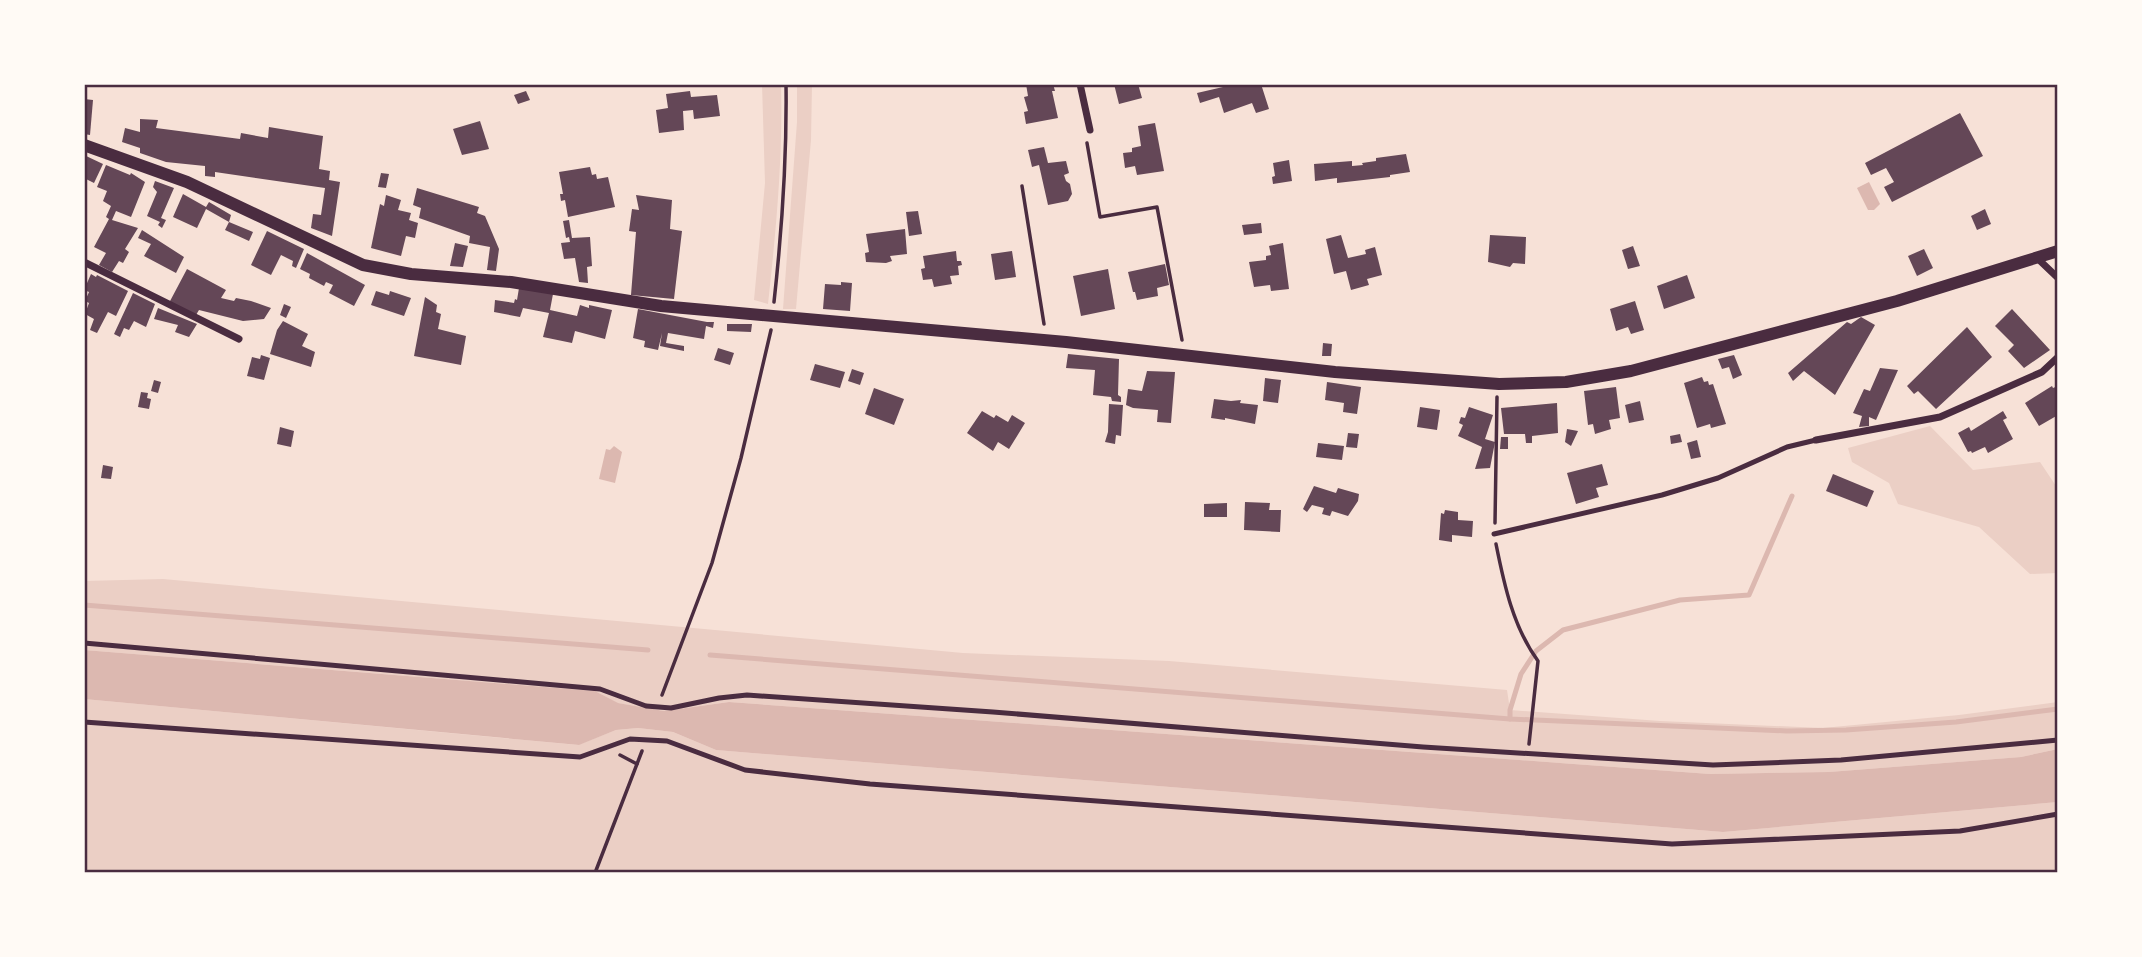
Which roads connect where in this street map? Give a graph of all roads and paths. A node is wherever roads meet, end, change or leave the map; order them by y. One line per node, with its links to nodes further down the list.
1 (786, 84): 10 (path)
2 (1080, 84): 3 (street)
3 (1090, 130): 14 (path)
4 (84, 145): 13 (street)
5 (1022, 186): 13 (path)
6 (2058, 251): 7 (street)
7 (2036, 257): 9 (street); 16 (street)
8 (84, 262): 12 (street)
9 (2058, 278)
10 (773, 307)
11 (772, 321): 20 (path)
12 (239, 339)
13 (1046, 340): 14 (street)
14 (1185, 356): 16 (street)
15 (2058, 357): 17 (street)
16 (1496, 383): 18 (path)
17 (1816, 440): 18 (lane)
18 (1494, 534): 24 (path)
19 (84, 643): 24 (lane)
20 (661, 698)
21 (84, 722): 25 (lane)
22 (2058, 740): 24 (lane)
23 (642, 750): 26 (path)
24 (1528, 754)
25 (2058, 814)
26 (595, 873)

